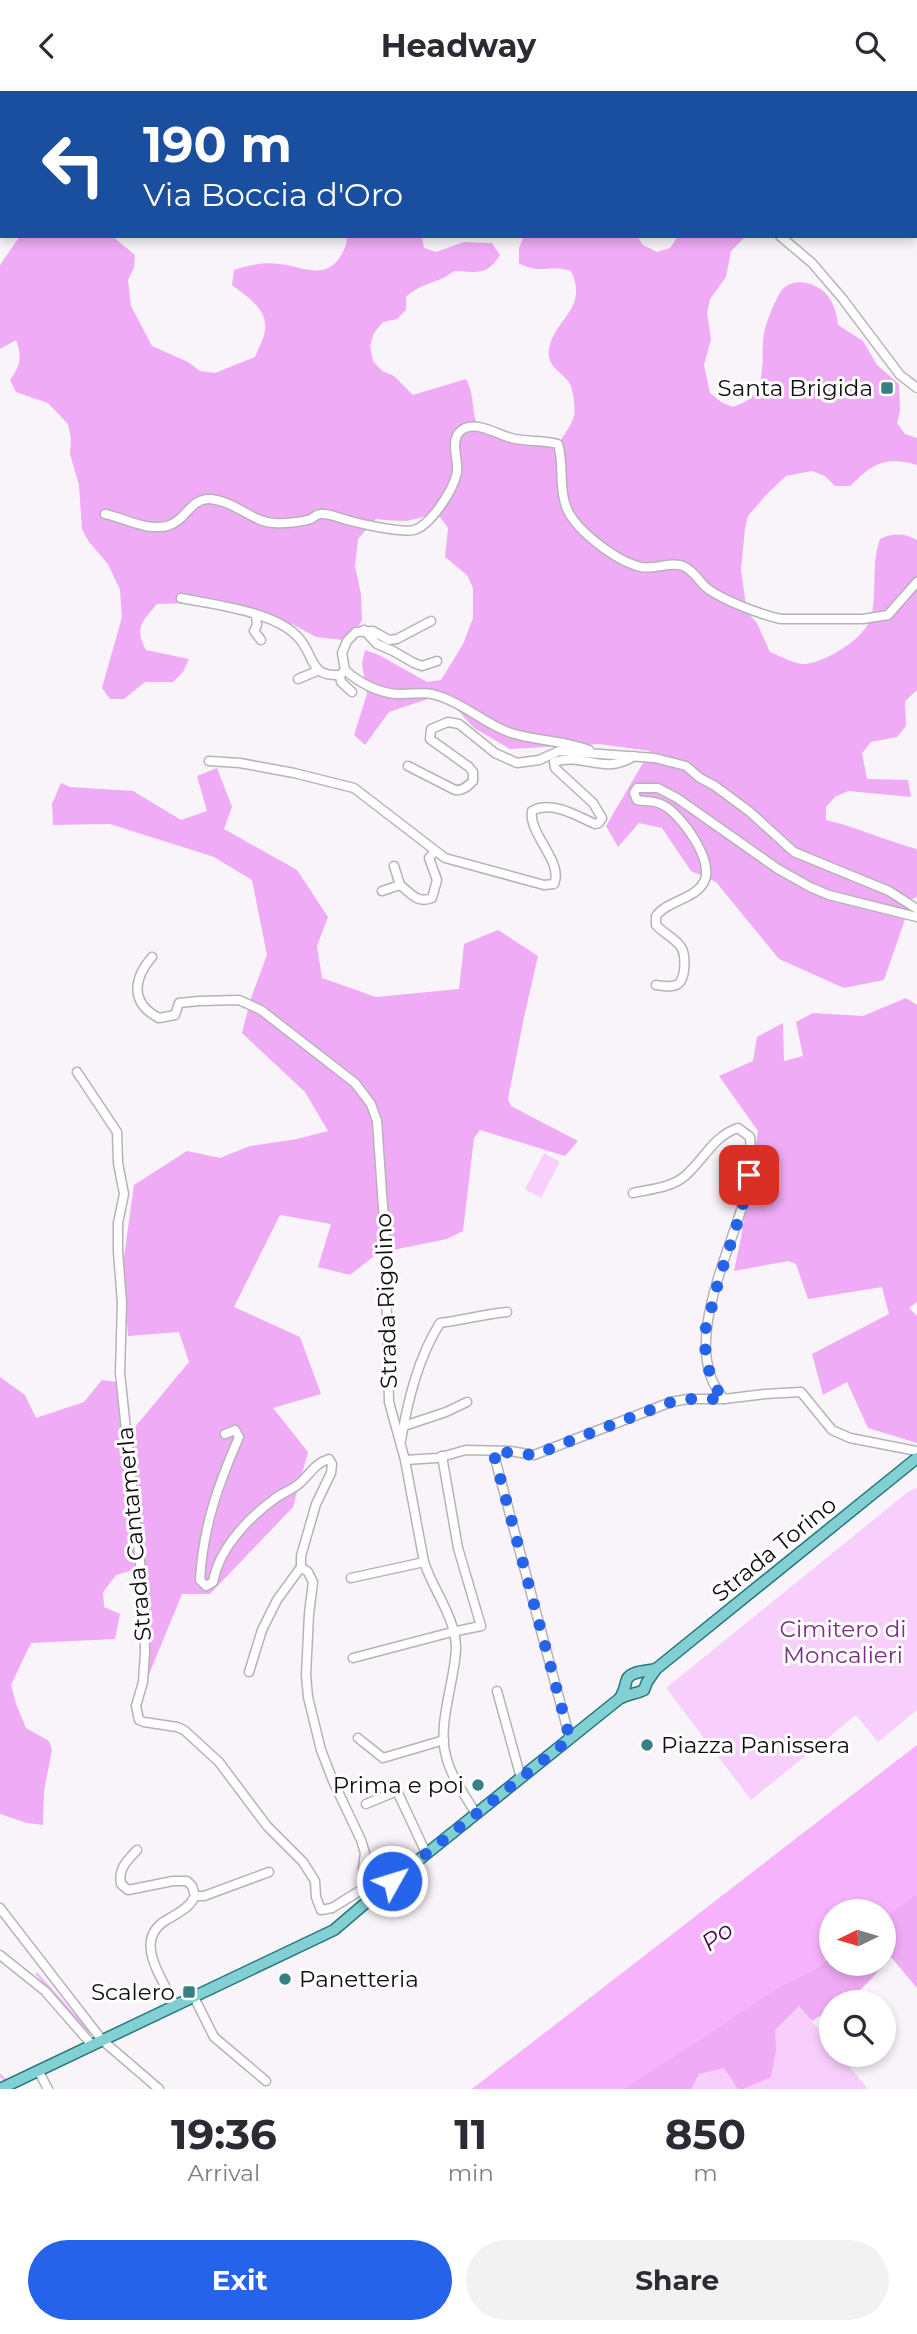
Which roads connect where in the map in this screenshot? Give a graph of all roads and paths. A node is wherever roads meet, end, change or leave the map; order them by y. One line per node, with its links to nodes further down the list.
1 (782, 238): 2 (street)
2 (917, 388)
3 (105, 514): 4 (street)
4 (917, 582)
5 (181, 597): 6 (street)
6 (256, 615): 9 (street); 11 (street)
7 (431, 621): 8 (street)
8 (365, 630): 10 (street); 12 (street)
9 (261, 639)
10 (437, 661)
11 (317, 671): 12 (street); 13 (street)
12 (342, 672): 14 (street); 15 (street)
13 (298, 679)
14 (352, 692)
15 (598, 753): 16 (street); 18 (street)
16 (634, 756): 19 (street); 23 (street)
17 (209, 761): 19 (street)
18 (408, 766)
19 (435, 851): 21 (street)
20 (394, 866): 21 (street)
21 (400, 885): 22 (street)
22 (382, 891)
23 (917, 909)
24 (917, 917): 26 (street)
25 (152, 957): 34 (street, Strada Rigolino)
26 (656, 985)
27 (77, 1072): 58 (street, Strada Cantamerla)
28 (633, 1193): 30 (street)
29 (507, 1312): 32 (street)
30 (724, 1399): 35 (street); 36 (street)
31 (467, 1402): 32 (street)
32 (404, 1426): 34 (street)
33 (225, 1434): 41 (street)
34 (401, 1445): 39 (street, Strada Rigolino)
35 (493, 1451): 37 (street); 50 (street)
36 (917, 1451)
37 (442, 1457): 39 (street); 43 (street)
38 (917, 1458): 45 (main road, Strada Torino)
39 (405, 1460): 40 (street, Strada Rigolino)
40 (424, 1562): 42 (street); 43 (street, Strada Rigolino)
41 (301, 1567): 46 (street); 58 (street)
42 (351, 1577)
43 (452, 1632): 44 (street); 51 (street, Strada Rigolino)
44 (354, 1658)
45 (656, 1669): 48 (main road, Strada Torino); 48 (main road, Strada Torino)
46 (249, 1672)
47 (497, 1691): 52 (street)
48 (619, 1699): 50 (main road, Strada Torino)
49 (358, 1738): 51 (street)
50 (570, 1739): 52 (main road, Strada Torino)
51 (444, 1740): 54 (street, Strada Rigolino)
52 (521, 1779): 54 (main road, Strada Torino)
53 (366, 1804): 56 (street)
54 (476, 1814): 56 (main road, Strada Torino)
55 (137, 1850): 60 (street)
56 (426, 1853): 59 (main road, Strada Torino)
57 (269, 1872): 60 (street)
58 (369, 1885): 59 (street)
59 (375, 1895): 63 (main road, Strada Torino)
60 (195, 1896): 64 (street)
61 (0, 1907): 65 (street)
62 (0, 1955): 66 (street)
63 (194, 1997): 64 (main road, Strada Torino); 68 (street)
64 (175, 2005): 65 (main road, Strada Torino)
65 (102, 2040): 66 (main road, Strada Torino); 71 (street)
66 (92, 2045): 67 (main road, Strada Torino)
67 (38, 2070): 69 (main road, Strada Torino); 70 (street)
68 (266, 2081)
69 (1, 2088)
70 (48, 2089)
71 (159, 2089)

